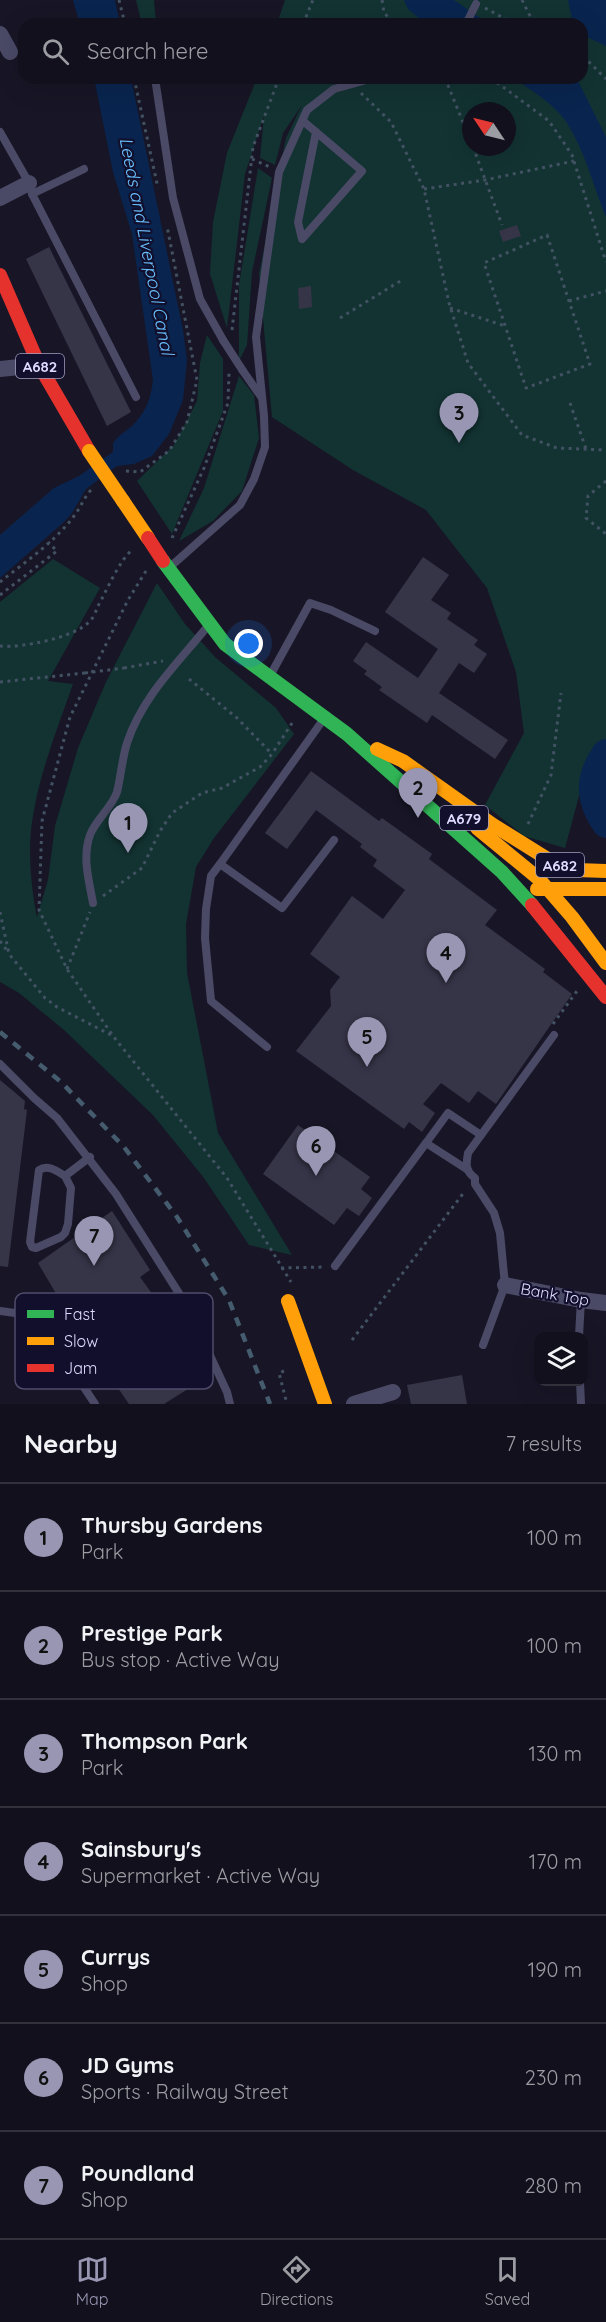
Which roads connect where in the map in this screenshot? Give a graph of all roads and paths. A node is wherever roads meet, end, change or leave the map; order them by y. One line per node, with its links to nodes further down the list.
1 (119, 0): 6 (path)
2 (313, 0): 7 (path)
3 (382, 0): 8 (path)
4 (522, 0): 11 (path)
5 (476, 4): 9 (lane); 10 (path)
6 (124, 18)
7 (306, 18)
8 (389, 18)
9 (469, 18)
10 (503, 18)
11 (531, 18)
12 (0, 34): 13 (street)
13 (10, 52)
14 (588, 61): 15 (path)
15 (606, 79)
16 (135, 84): 33 (path)
17 (156, 84): 46 (lane, bridge)
18 (277, 84): 27 (path)
19 (352, 84): 23 (lane); 34 (path)
20 (448, 84): 22 (path)
21 (499, 84): 28 (path)
22 (462, 119)
23 (303, 122): 25 (lane); 30 (lane)
24 (0, 132): 32 (lane)
25 (316, 132): 25 (lane)
26 (476, 156): 31 (path)
27 (252, 159): 30 (path); 46 (path)
28 (574, 161): 31 (path); 38 (path)
29 (84, 169): 32 (lane)
30 (279, 172): 50 (lane)
31 (485, 180): 34 (path); 37 (path)
32 (31, 188): 35 (street); 49 (lane)
33 (158, 188)
34 (424, 189): 43 (path)
35 (0, 198)
36 (165, 220): 54 (path)
37 (502, 225)
38 (606, 262)
39 (0, 275): 47 (main road, A682)
40 (402, 280): 44 (path)
41 (606, 291): 42 (path)
42 (569, 301): 45 (path); 45 (path)
43 (450, 308): 45 (path); 52 (path)
44 (340, 318)
45 (505, 326)
46 (230, 354): 50 (lane, bridge); 59 (path)
47 (39, 365): 48 (street); 58 (main road, A682, bridge)
48 (0, 369)
49 (136, 397)
50 (262, 398): 61 (lane)
51 (570, 403): 52 (path)
52 (586, 449): 53 (path)
53 (606, 450)
54 (123, 471)
55 (606, 481): 57 (path)
56 (93, 488): 60 (path)
57 (606, 534)
58 (148, 538): 61 (main road, A682, bridge); 66 (path)
59 (170, 540)
60 (48, 542): 62 (path); 63 (path)
61 (161, 565): 64 (main road, A682); 91 (path)
62 (0, 582)
63 (0, 595)
64 (210, 624): 67 (lane); 68 (main road, A682)
65 (375, 631): 68 (lane)
66 (0, 646)
67 (189, 649): 70 (path, bridge); 85 (lane)
68 (269, 677): 72 (main road, A682)
69 (189, 679): 76 (path)
70 (0, 682)
71 (561, 693): 78 (path)
72 (304, 704): 73 (main road, A682); 76 (path)
73 (325, 717): 74 (main road, A682); 79 (lane)
74 (347, 734): 75 (main road, A679); 82 (main road, A679)
75 (375, 749): 78 (main road, A682); 84 (main road, A679)
76 (272, 754): 85 (path)
77 (334, 840): 79 (lane)
78 (519, 842): 80 (main road, A682)
79 (220, 864): 95 (lane)
80 (576, 870): 81 (main road, A682); 84 (main road)
81 (606, 871)
82 (513, 883): 84 (main road, A682); 87 (main road, A679)
83 (606, 889): 84 (main road, A682)
84 (549, 890): 87 (main road); 90 (main road, A679)
85 (93, 903): 91 (path)
86 (0, 912): 89 (path)
87 (549, 924): 92 (main road, A679)
88 (0, 941): 89 (path)
89 (9, 954): 94 (path)
90 (606, 963)
91 (67, 969): 94 (path)
92 (606, 997)
93 (554, 1035): 97 (lane)
94 (113, 1036): 103 (path)
95 (267, 1047)
96 (0, 1064): 99 (lane)
97 (481, 1135): 98 (lane); 100 (lane)
98 (426, 1143): 100 (lane); 102 (lane)
99 (90, 1157): 101 (lane); 106 (lane)
100 (468, 1170): 104 (lane)
101 (65, 1176): 101 (lane)
102 (335, 1266): 103 (path)
103 (281, 1268): 105 (path)
104 (505, 1285): 107 (street, Bank Top); 113 (lane)
105 (297, 1290)
106 (179, 1293)
107 (581, 1300): 109 (street, Bank Top); 112 (lane)
108 (288, 1301): 122 (main road)
109 (606, 1303)
110 (0, 1311): 111 (lane)
111 (15, 1313)
112 (579, 1332)
113 (483, 1345)
114 (213, 1362): 120 (lane)
115 (284, 1371): 121 (path)
116 (580, 1386): 124 (lane)
117 (85, 1389): 119 (lane)
118 (393, 1392): 123 (street)
119 (95, 1404)
120 (230, 1404)
121 (287, 1404)
122 (325, 1404)
123 (354, 1404)
124 (582, 1404)

